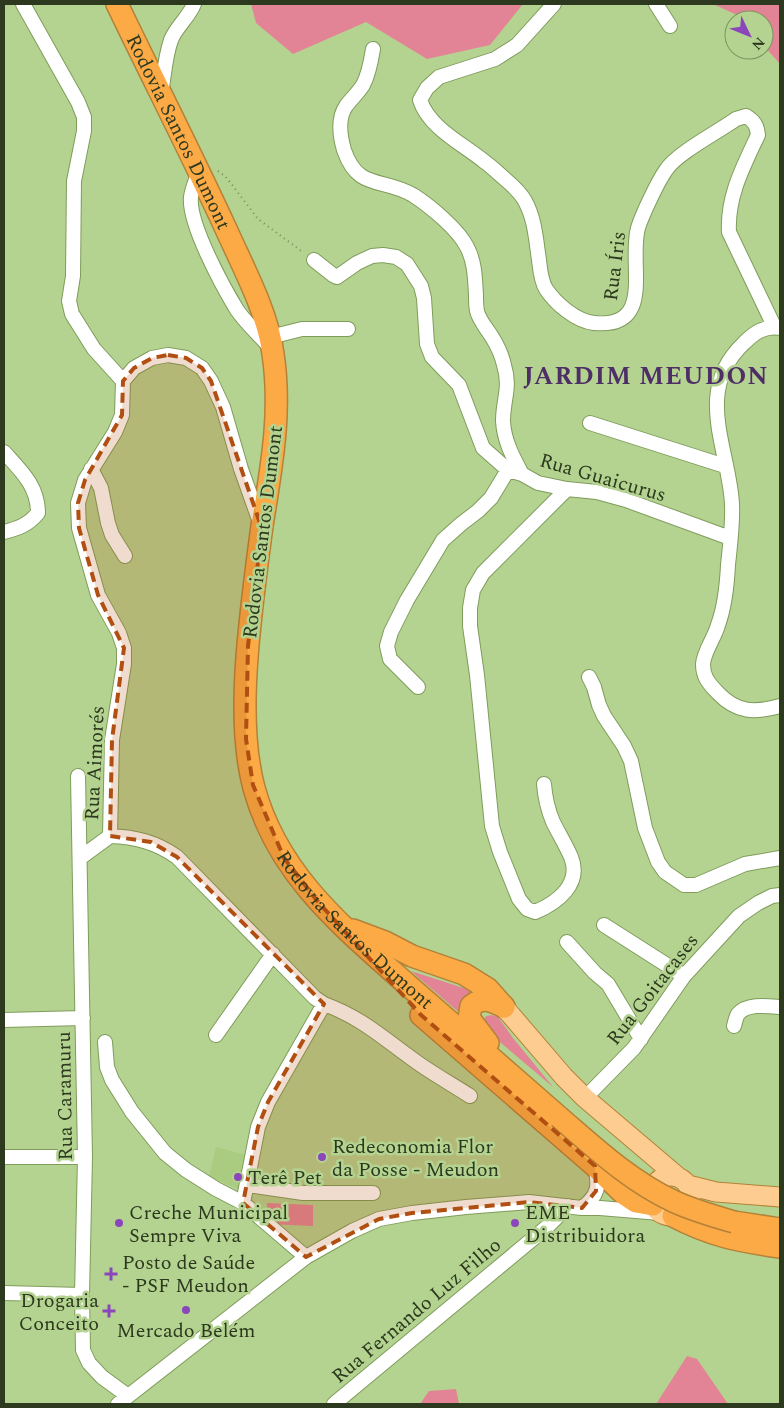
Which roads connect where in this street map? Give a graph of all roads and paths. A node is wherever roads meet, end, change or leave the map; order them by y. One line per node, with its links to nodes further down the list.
1 (24, 4): 14 (street)
2 (117, 4): 8 (highway, Rodovia Santos Dumont)
3 (194, 4): 8 (street)
4 (554, 4): 11 (street, Rua Íris)
5 (656, 4): 6 (street)
6 (670, 26)
7 (373, 49): 20 (street, Rua Guaicurus)
8 (161, 95): 9 (highway, Rodovia Santos Dumont)
9 (197, 167): 10 (path); 13 (highway, Rodovia Santos Dumont)
10 (314, 260): 19 (street)
11 (777, 327): 17 (street)
12 (348, 329): 13 (street)
13 (271, 344): 22 (highway, Rodovia Santos Dumont)
14 (123, 381): 18 (street, Rua Aimorés); 22 (street)
15 (590, 423): 17 (street)
16 (4, 452): 23 (street)
17 (725, 466): 24 (street)
18 (92, 469): 25 (street); 31 (street, Rua Aimorés)
19 (508, 470): 20 (street, Rua Guaicurus); 27 (street)
20 (522, 474): 21 (street, Rua Guaicurus)
21 (567, 489): 24 (street, Rua Guaicurus); 30 (street)
22 (262, 529): 36 (highway, Rodovia Santos Dumont)
23 (4, 532)
24 (730, 538): 28 (street)
25 (125, 556)
26 (588, 677): 33 (street)
27 (418, 687)
28 (780, 706)
29 (78, 776): 32 (street, Rua Caramuru)
30 (544, 784)
31 (110, 836): 32 (street); 38 (street, Rua Aimorés)
32 (80, 858): 43 (street, Rua Caramuru)
33 (780, 858)
34 (780, 895): 39 (street, Rua Goitacases)
35 (604, 925): 39 (street)
36 (342, 926): 42 (highway); 49 (highway, Rodovia Santos Dumont); 54 (highway)
37 (567, 942): 47 (street)
38 (273, 954): 40 (street, Rua Aimorés); 46 (street)
39 (684, 976): 47 (street, Rua Goitacases)
40 (324, 1004): 50 (street, Rua Aimorés); 55 (street)
41 (780, 1006): 45 (street)
42 (504, 1007): 49 (highway); 51 (main road)
43 (83, 1018): 44 (street); 53 (street, Rua Caramuru)
44 (4, 1020)
45 (734, 1026)
46 (216, 1035)
47 (641, 1039): 51 (street, Rua Goitacases)
48 (105, 1042): 60 (street)
49 (506, 1071): 63 (highway, Rodovia Santos Dumont, bridge)
50 (470, 1096)
51 (584, 1098): 58 (main road)
52 (4, 1157): 53 (street)
53 (85, 1157): 66 (street, Rua Caramuru)
54 (594, 1166): 57 (highway); 61 (street, Rua Fernando Luz Filho)
55 (248, 1185): 56 (street); 60 (street)
56 (373, 1193)
57 (624, 1194): 58 (highway); 62 (street)
58 (670, 1194): 59 (main road); 62 (street); 63 (highway)
59 (780, 1197)
60 (243, 1203): 64 (street)
61 (575, 1207): 62 (street); 64 (street); 68 (street, Rua Fernando Luz Filho)
62 (600, 1208)
63 (780, 1235)
64 (306, 1257): 67 (street)
65 (4, 1293): 66 (street)
66 (82, 1295): 67 (street, Rua Caramuru)
67 (123, 1400)
68 (334, 1404)

